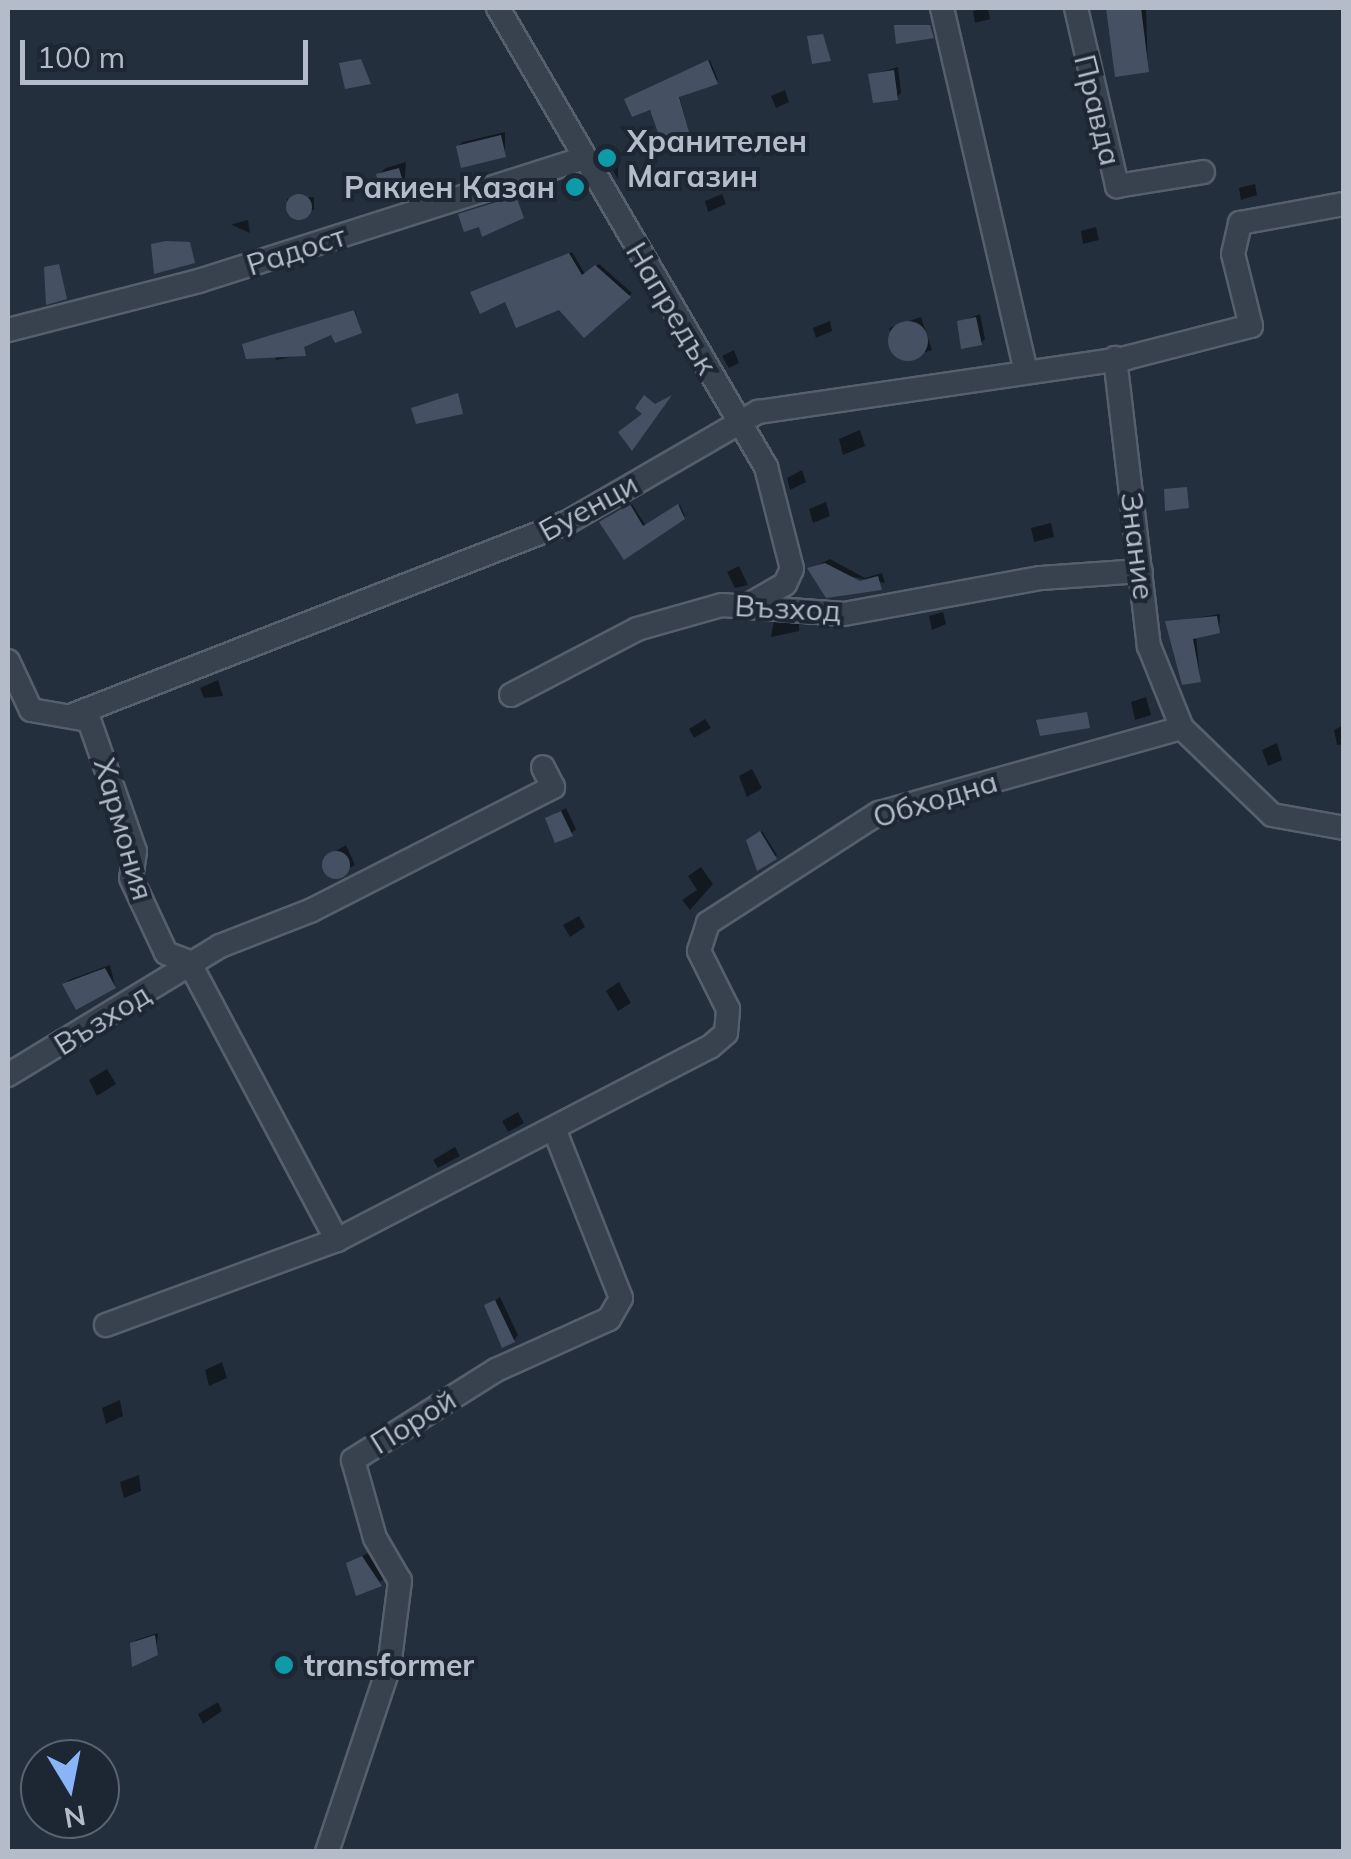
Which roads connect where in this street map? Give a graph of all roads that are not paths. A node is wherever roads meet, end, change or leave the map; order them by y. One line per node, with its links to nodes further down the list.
1 (498, 8): 4 (street, Напредък)
2 (942, 8): 9 (street)
3 (1076, 8): 5 (street, Правда)
4 (582, 159): 7 (street, Радост); 10 (street, Напредък)
5 (1203, 172)
6 (1344, 204): 8 (street, Буенци)
7 (8, 330)
8 (1114, 358): 9 (street, Буенци); 11 (street, Знание)
9 (1024, 367): 10 (street, Буенци)
10 (738, 418): 12 (street, Напредък); 15 (street, Буенци)
11 (1141, 571): 12 (street, Възход); 16 (street, Знание)
12 (751, 604): 14 (street, Възход)
13 (8, 661): 15 (street)
14 (511, 695)
15 (72, 715): 19 (street, Хармония)
16 (1182, 728): 18 (street); 21 (street, Обходна)
17 (543, 767): 19 (street, Възход)
18 (1344, 828)
19 (189, 962): 20 (street, Възход); 22 (street, Хармония)
20 (8, 1075)
21 (555, 1131): 22 (street); 24 (street, Порой)
22 (337, 1240): 23 (street)
23 (106, 1325)
24 (328, 1852)

